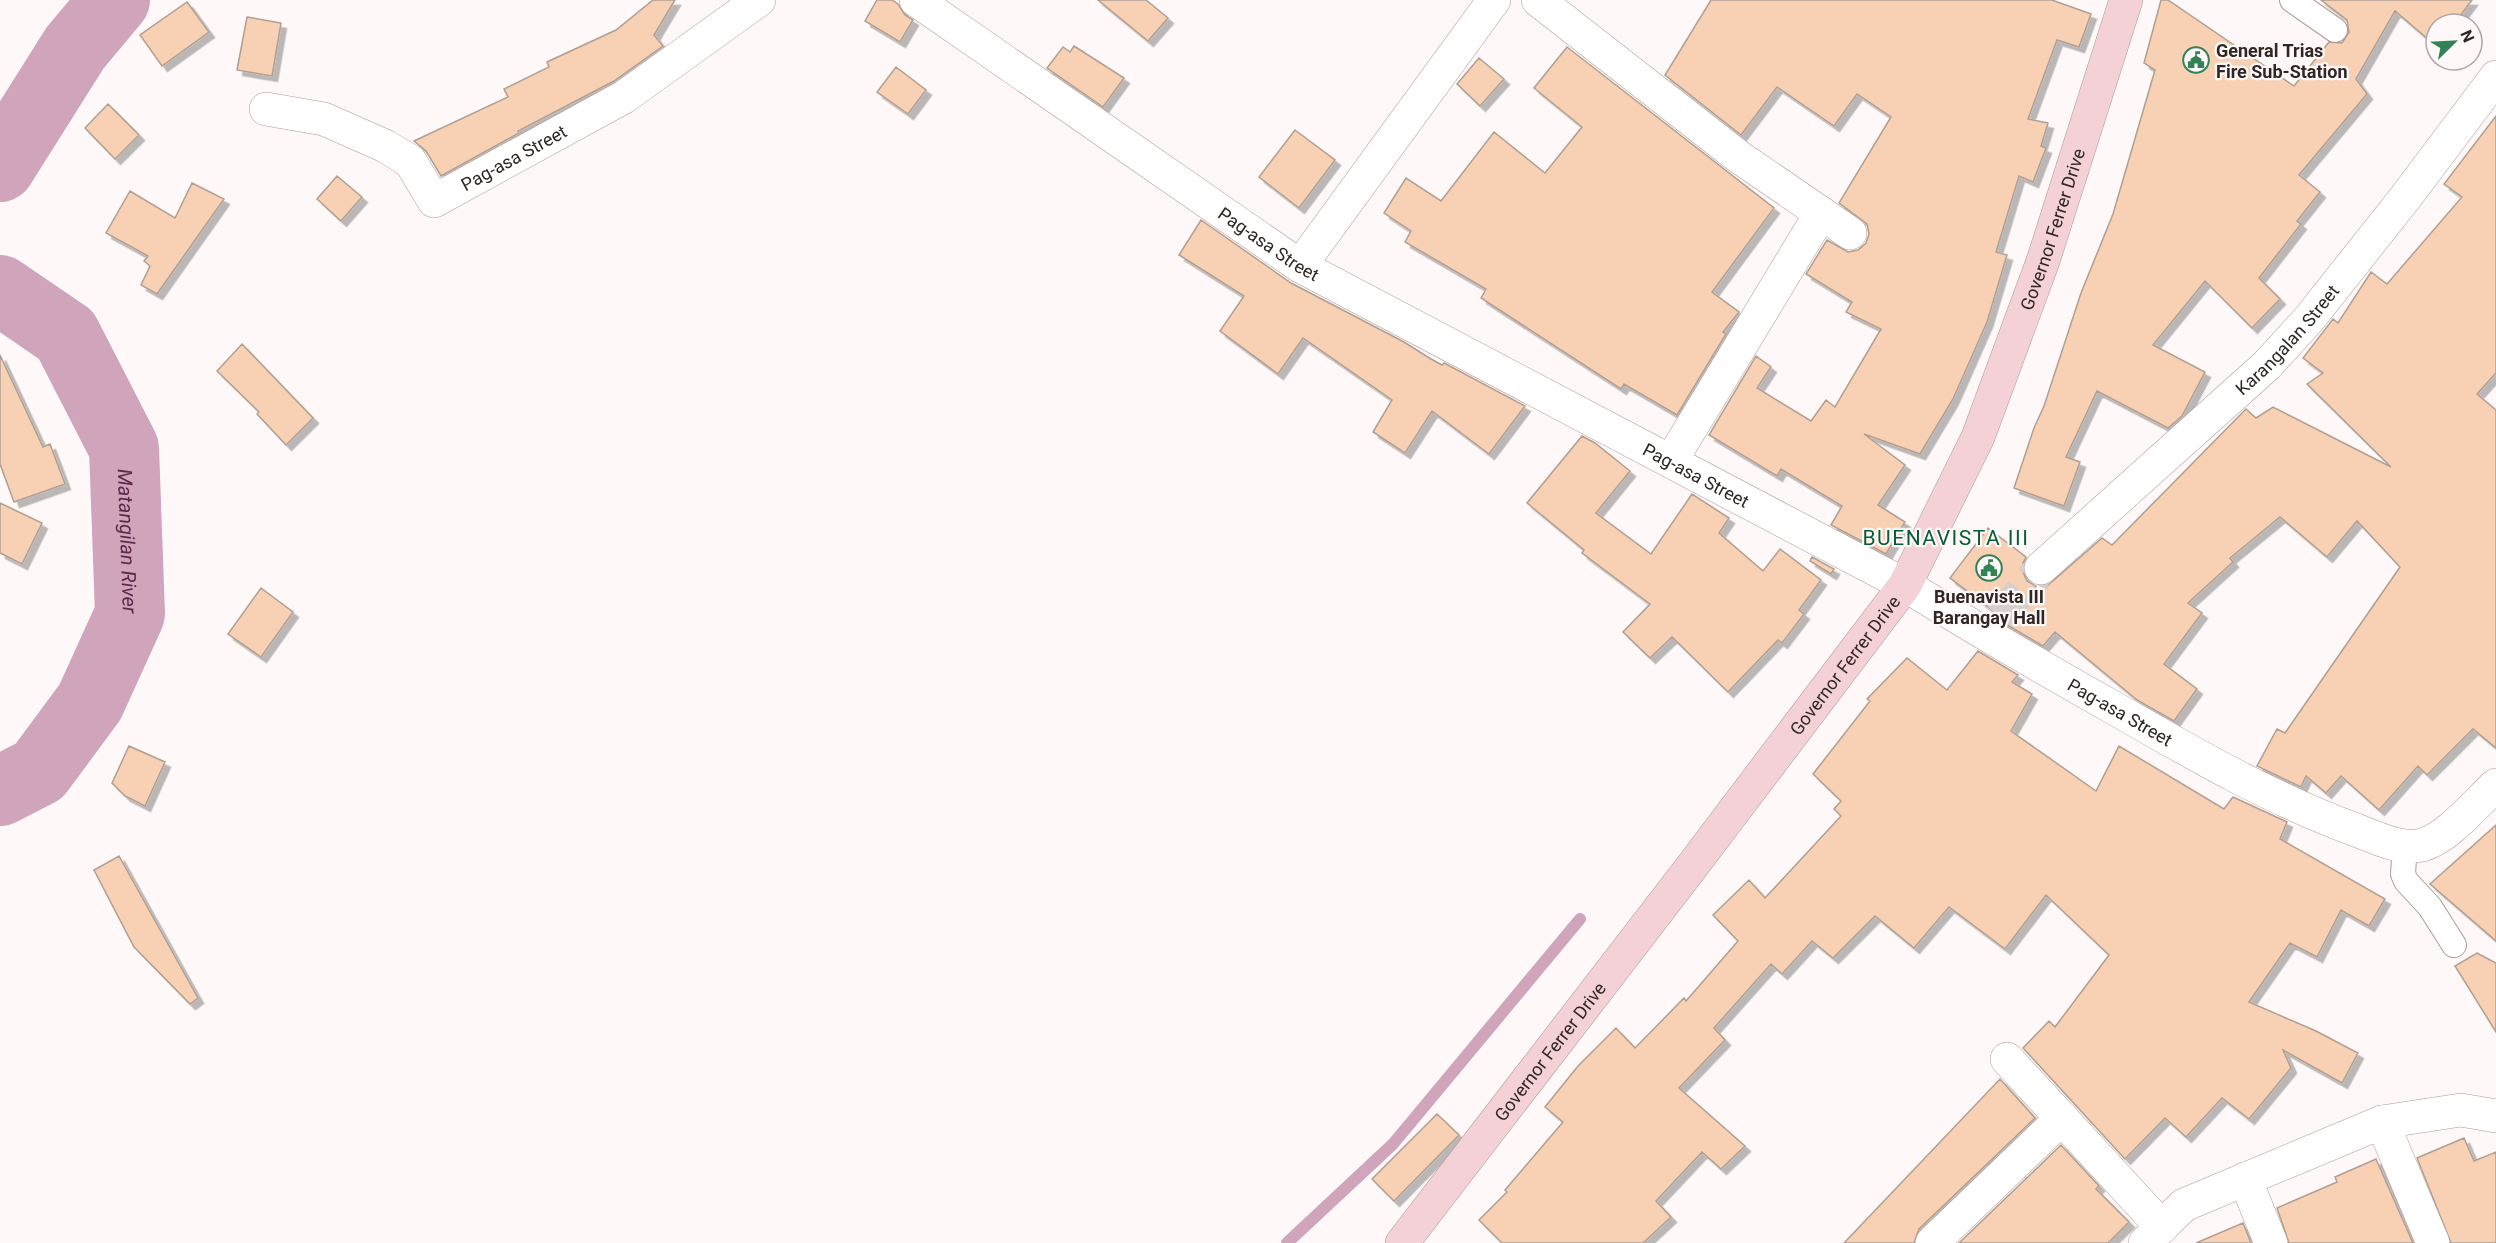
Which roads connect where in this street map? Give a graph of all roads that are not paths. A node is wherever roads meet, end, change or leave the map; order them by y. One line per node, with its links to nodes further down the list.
1 (759, 0): 9 (street, Pag-asa Street)
2 (916, 0): 12 (street, Pag-asa Street)
3 (1494, 0): 12 (street)
4 (1538, 0): 10 (street)
5 (2126, 0): 15 (main road, Governor Ferrer Drive)
6 (2292, 0): 7 (lane)
7 (2335, 30)
8 (2496, 77): 14 (street, Karangalan Street)
9 (266, 109)
10 (1821, 213): 11 (street); 13 (street)
11 (1850, 233)
12 (1300, 266): 13 (street, Pag-asa Street)
13 (1671, 462): 15 (street, Pag-asa Street)
14 (2041, 568)
15 (1905, 585): 17 (street, Pag-asa Street); 25 (main road, Governor Ferrer Drive)
16 (2496, 785): 17 (street, Pag-asa Street)
17 (2405, 845): 18 (lane)
18 (2454, 945)
19 (2007, 1059): 21 (street)
20 (2496, 1116): 22 (street)
21 (2062, 1118): 24 (street); 26 (street)
22 (2382, 1122): 23 (street); 28 (street)
23 (2245, 1179): 24 (street); 27 (street)
24 (2153, 1235)
25 (1402, 1243)
26 (1932, 1243)
27 (2271, 1243)
28 (2433, 1243)

